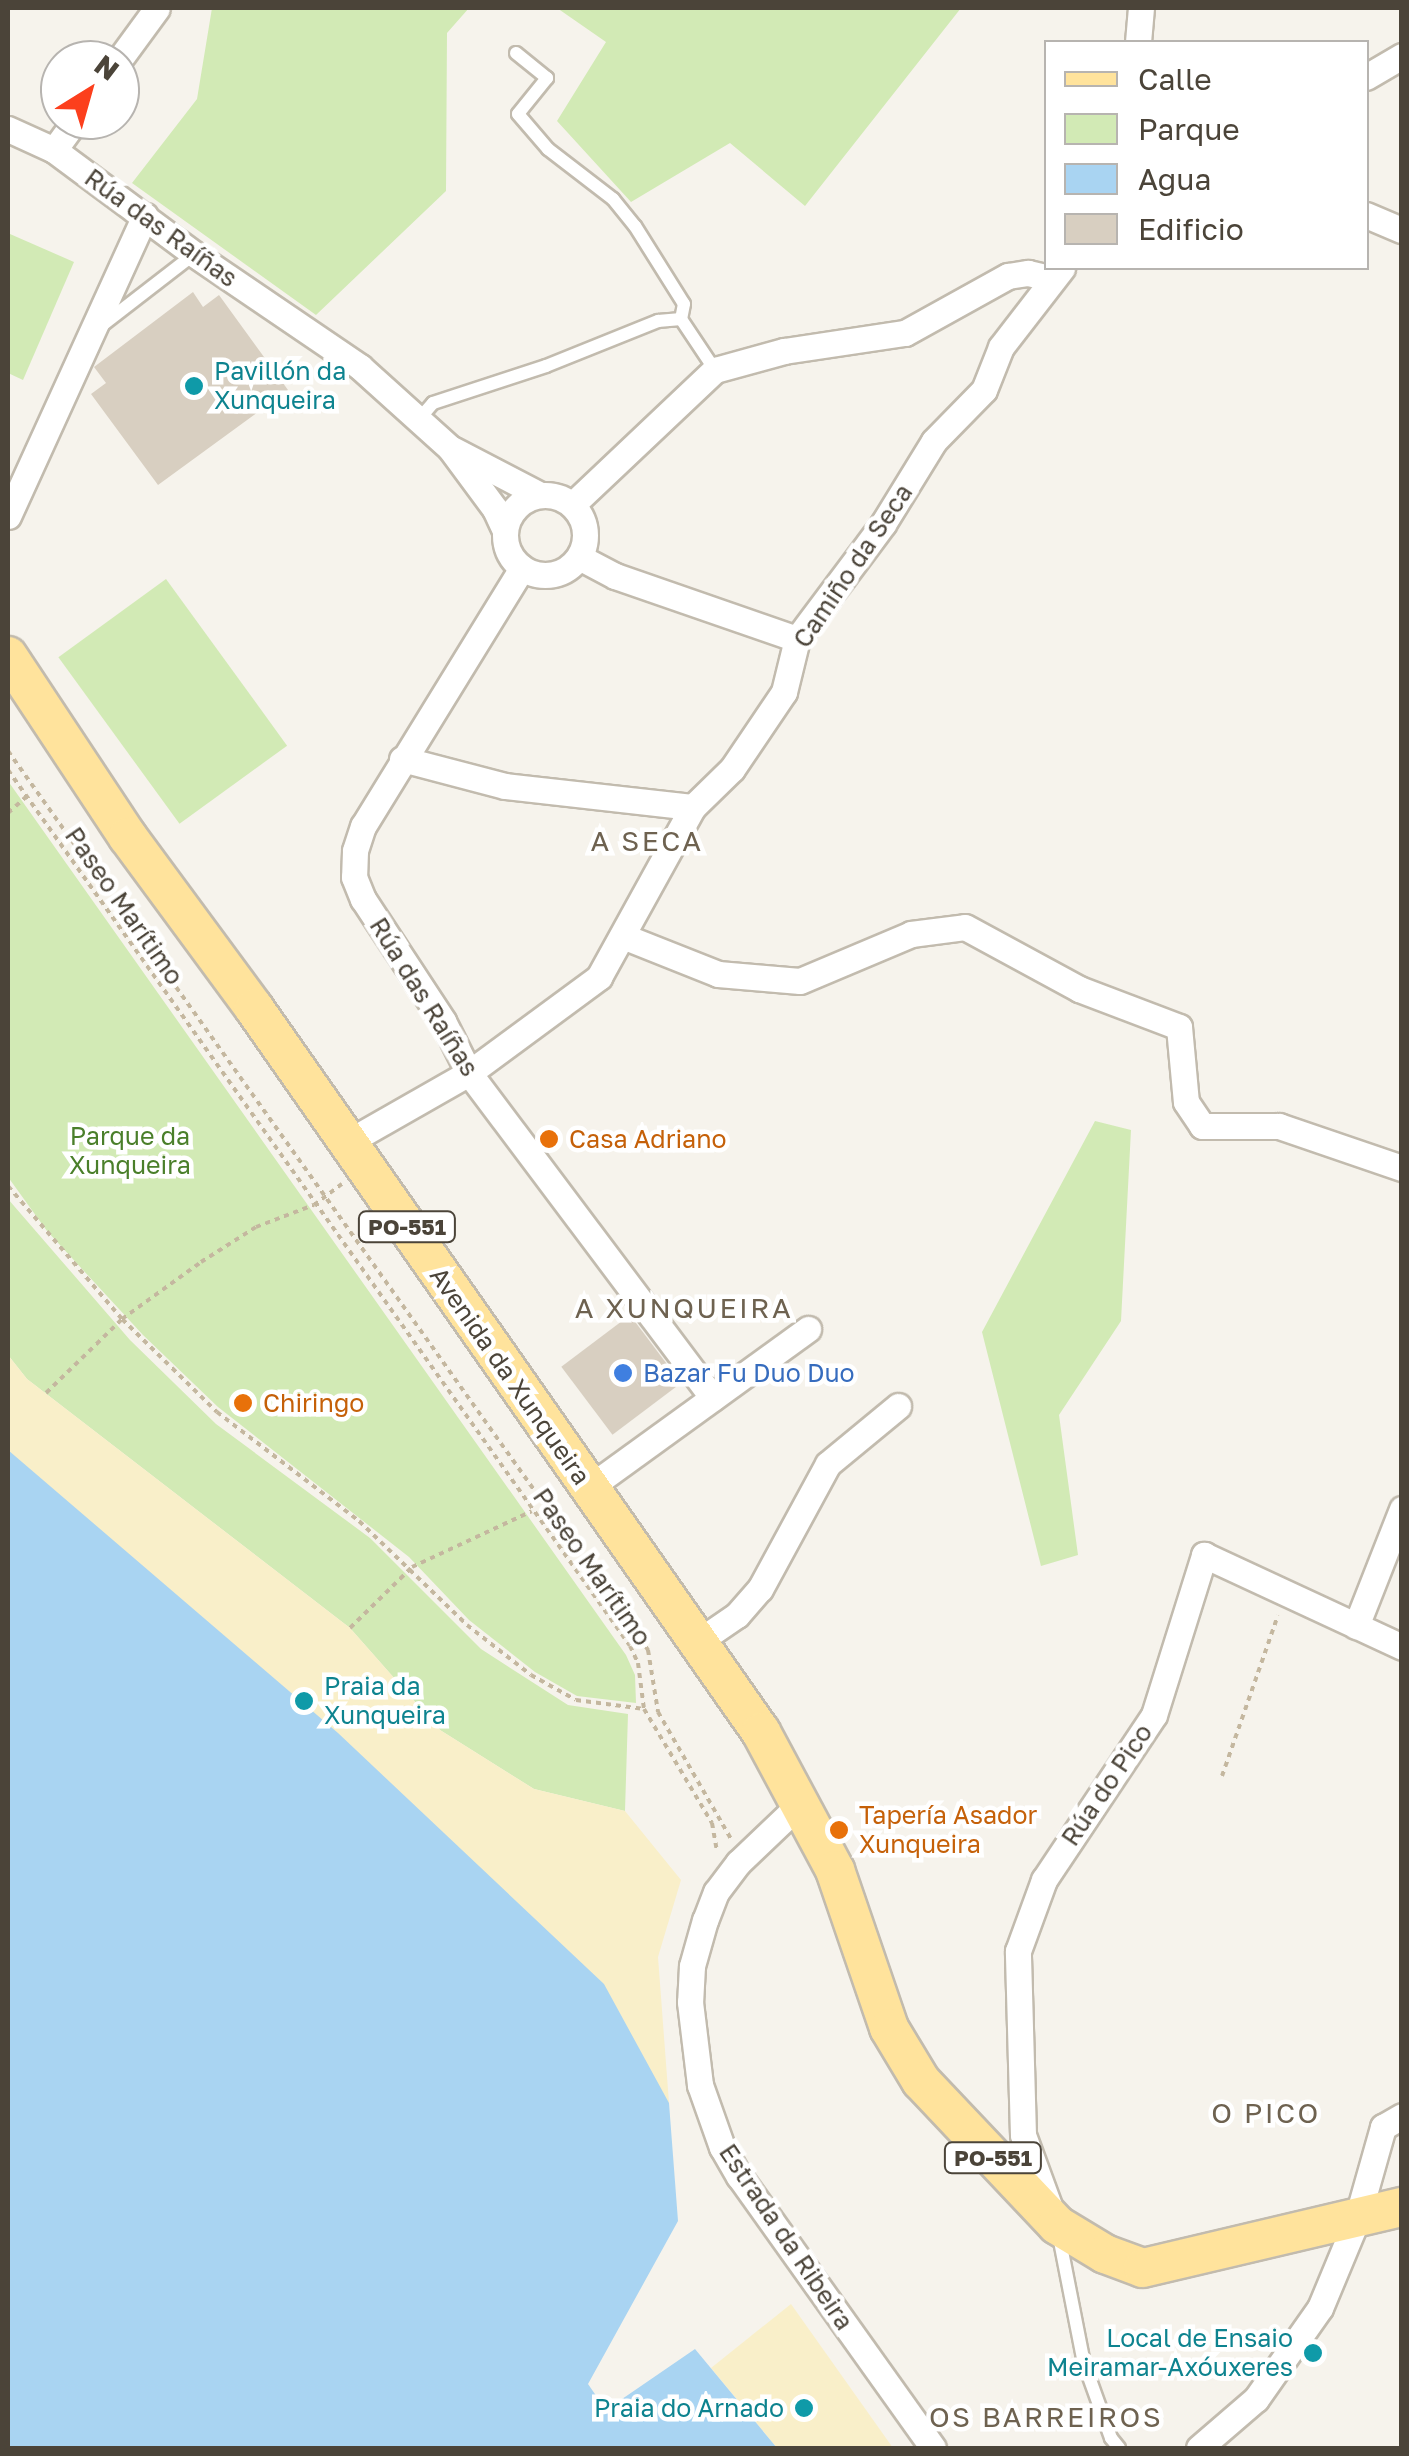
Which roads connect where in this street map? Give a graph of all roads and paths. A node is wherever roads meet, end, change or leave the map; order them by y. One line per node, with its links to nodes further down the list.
1 (157, 8): 3 (street)
2 (1141, 8): 4 (street)
3 (134, 40)
4 (1138, 40)
5 (516, 53): 16 (lane)
6 (1402, 56): 7 (street)
7 (1369, 75)
8 (8, 129): 10 (street, Rúa das Raíñas)
9 (61, 140): 10 (street)
10 (54, 150): 11 (street, Rúa das Raíñas)
11 (145, 216): 14 (street, Rúa das Raíñas); 17 (street)
12 (1369, 216): 13 (street)
13 (1402, 230)
14 (194, 254): 17 (lane); 19 (street, Rúa das Raíñas)
15 (1056, 273): 18 (street); 27 (street, Camiño da Seca)
16 (682, 319): 18 (lane); 19 (lane)
17 (89, 336): 23 (street)
18 (715, 370): 22 (street)
19 (420, 418): 20 (street, Rúa das Raíñas)
20 (450, 448): 21 (street, Rúa das Raíñas); 24 (street, Rúa das Raíñas)
21 (540, 495): 22 (street); 24 (street)
22 (572, 505): 25 (street)
23 (8, 516)
24 (505, 530): 26 (street)
25 (579, 557): 26 (street); 27 (street)
26 (522, 568): 30 (street, Rúa das Raíñas)
27 (797, 640): 33 (street, Camiño da Seca)
28 (8, 656): 37 (main road, Avenida da Xunqueira / PO-551)
29 (8, 751): 40 (path)
30 (402, 759): 33 (street); 36 (street, Rúa das Raíñas)
31 (8, 770): 32 (path, Paseo Marítimo)
32 (26, 797): 34 (path); 41 (path, Paseo Marítimo)
33 (692, 807): 35 (street, Camiño da Seca)
34 (8, 813)
35 (625, 937): 36 (street, Camiño da Seca); 38 (street)
36 (469, 1073): 37 (street, Camiño da Seca); 45 (street, Rúa das Raíñas)
37 (357, 1154): 40 (path); 47 (main road, Avenida da Xunqueira / PO-551)
38 (1402, 1168)
39 (8, 1186): 42 (path)
40 (325, 1197): 41 (path); 59 (path)
41 (314, 1205): 42 (path); 49 (path, Paseo Marítimo)
42 (122, 1319): 44 (path); 50 (path)
43 (808, 1330): 45 (street)
44 (46, 1392)
45 (712, 1398): 47 (street)
46 (898, 1406): 54 (street)
47 (587, 1489): 54 (main road, Avenida da Xunqueira / PO-551)
48 (1402, 1509): 52 (street)
49 (532, 1510): 50 (path); 56 (path, Paseo Marítimo)
50 (412, 1567): 53 (path); 56 (path)
51 (1285, 1593): 52 (street, Rúa do Pico); 57 (path); 64 (street, Rúa do Pico)
52 (1356, 1626): 55 (street, Rúa do Pico)
53 (350, 1628)
54 (699, 1641): 58 (main road, Avenida da Xunqueira / PO-551)
55 (1402, 1647)
56 (644, 1709): 60 (path, Paseo Marítimo)
57 (1222, 1776)
58 (792, 1799): 64 (main road, PO-551); 65 (street, Estrada da Ribeira)
59 (730, 1850)
60 (710, 1861)
61 (1402, 2116): 63 (street)
62 (1402, 2208): 63 (main road, PO-551)
63 (1357, 2219): 64 (main road, PO-551); 67 (street)
64 (1056, 2226): 66 (lane)
65 (932, 2448)
66 (1119, 2448)
67 (1200, 2448)

